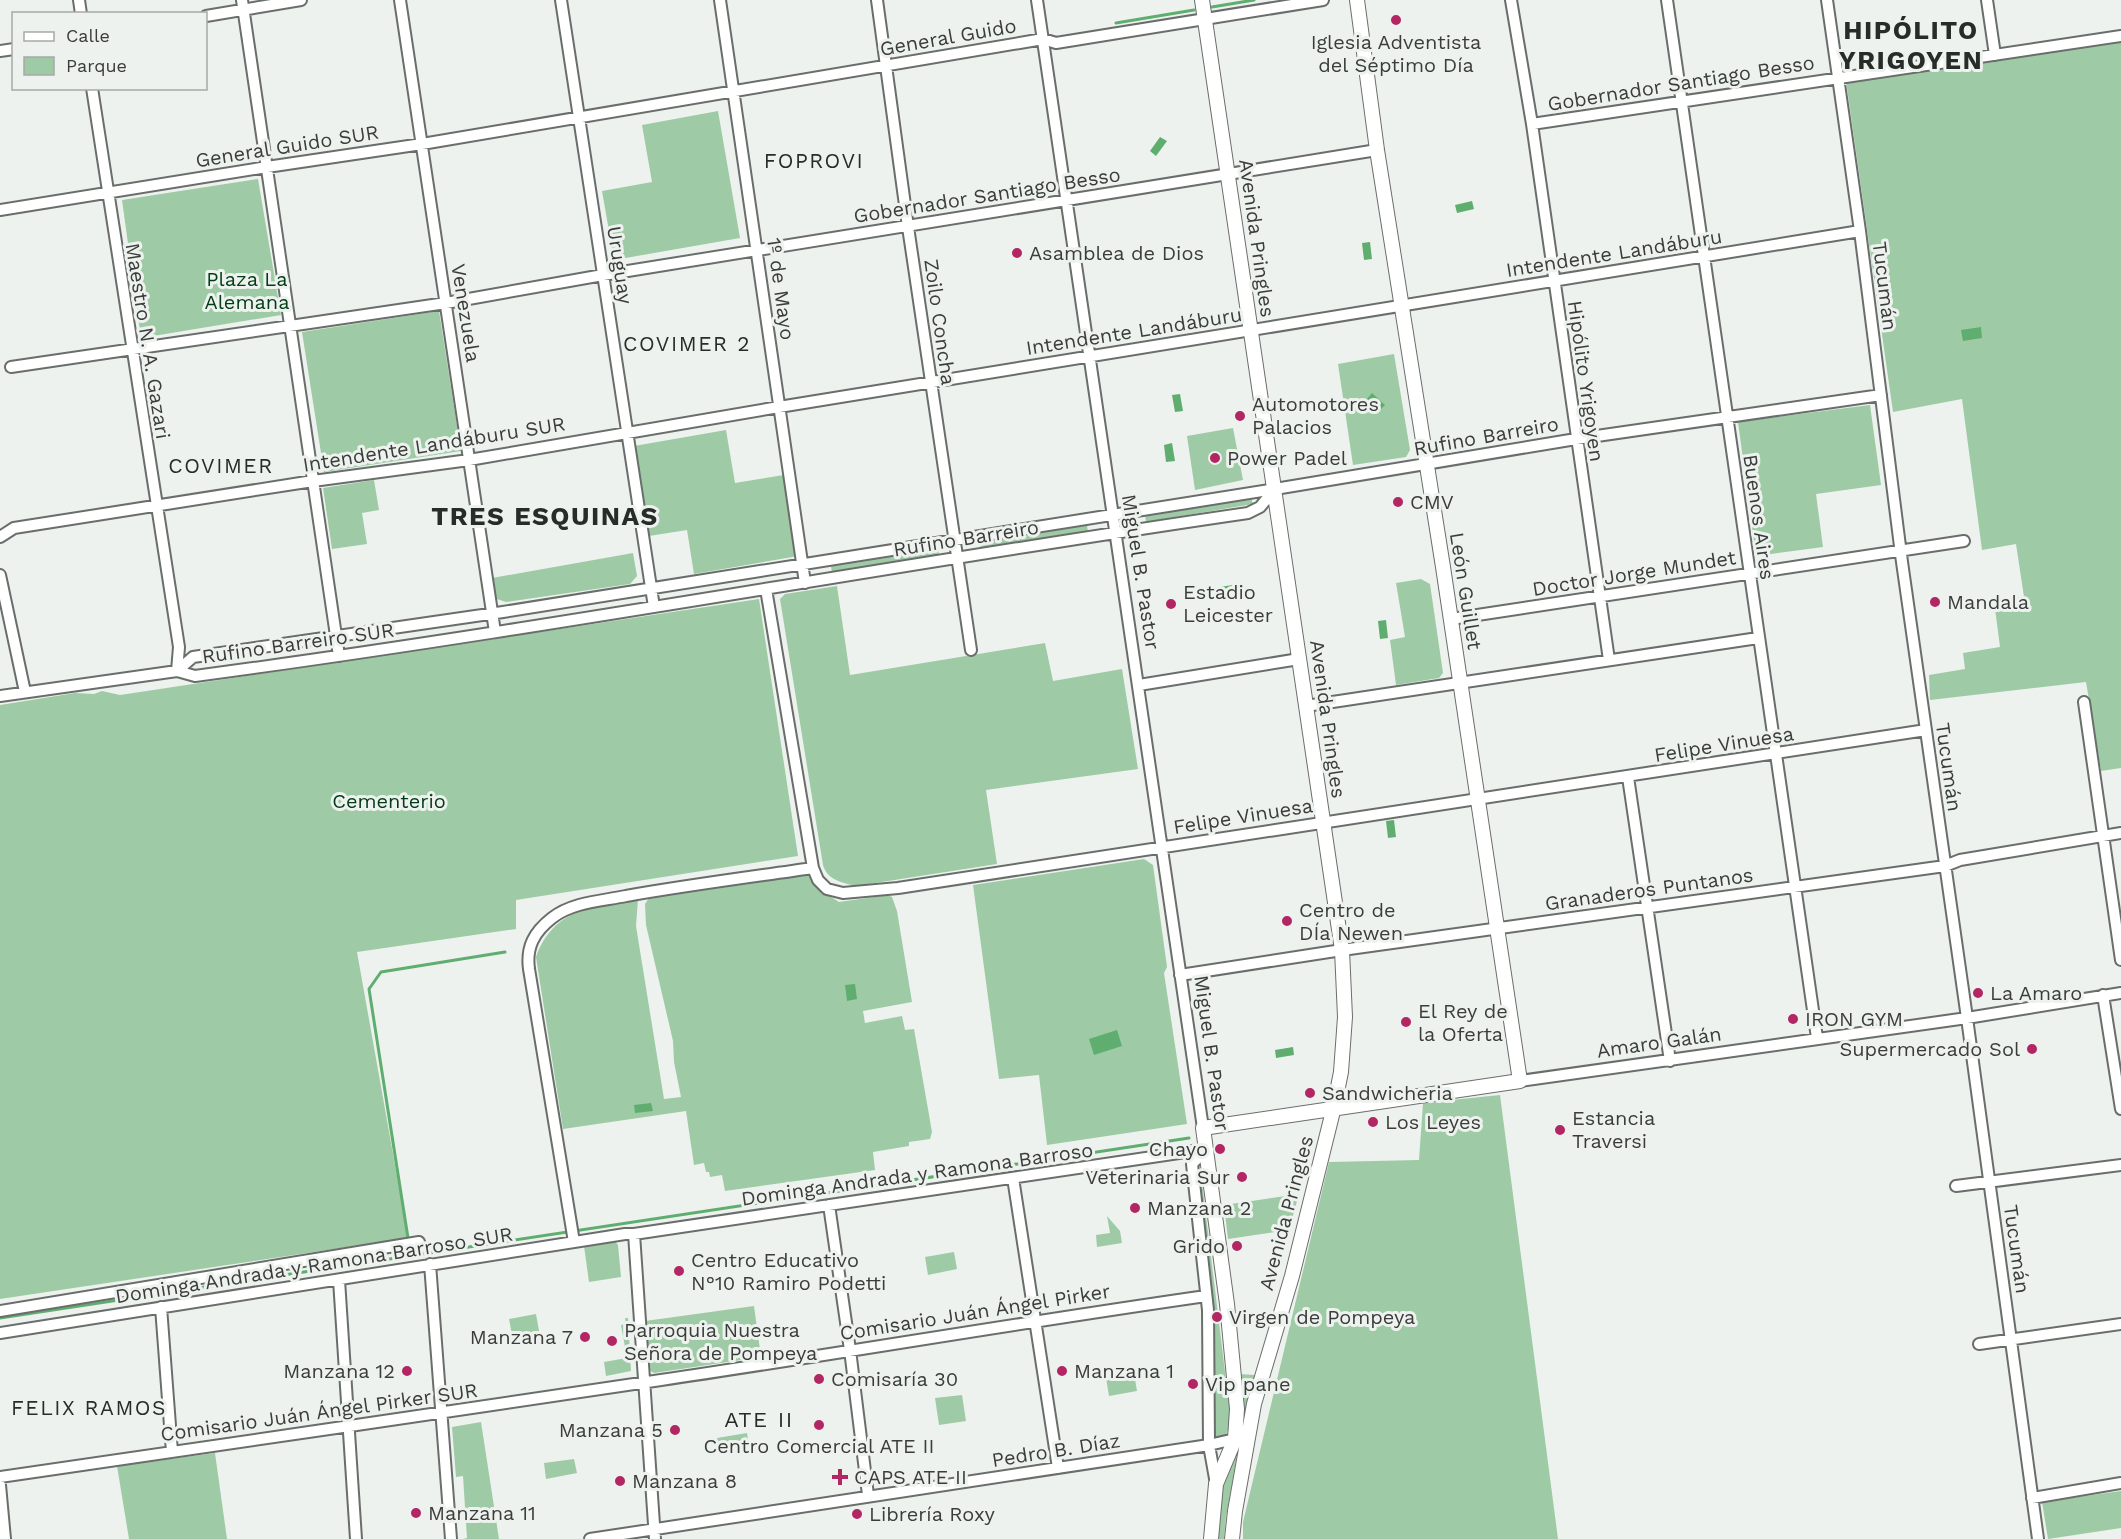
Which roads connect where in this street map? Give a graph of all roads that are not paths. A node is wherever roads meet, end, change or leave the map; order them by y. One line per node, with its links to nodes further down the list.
1 (301, 0): 14 (street)
2 (400, 0): 27 (street, Venezuela)
3 (561, 0): 25 (street, Uruguay)
4 (720, 0): 23 (street, 1º de Mayo)
5 (877, 0): 20 (street, Zoilo Concha)
6 (1037, 0): 18 (street, Miguel B. Pastor)
7 (1202, 0): 16 (street, Avenida Pringles)
8 (1323, 0): 16 (street, General Guido)
9 (1358, 0): 28 (street, León Guillet)
10 (1511, 0): 26 (street, Hipólito Yrigoyen)
11 (1667, 0): 24 (street, Buenos Aires)
12 (1827, 0): 21 (street, Tucumán)
13 (1987, 0): 19 (street)
14 (243, 4): 15 (street); 29 (street)
15 (207, 16)
16 (1205, 20): 18 (street, General Guido); 30 (street, Avenida Pringles)
17 (2121, 36): 19 (street, Gobernador Santiago Besso)
18 (1043, 39): 20 (street, General Guido); 32 (street, Miguel B. Pastor)
19 (1995, 55): 21 (street, Gobernador Santiago Besso)
20 (886, 65): 23 (street, General Guido); 34 (street, Zoilo Concha)
21 (1839, 77): 24 (street, Gobernador Santiago Besso); 35 (street, Tucumán)
22 (92, 90): 31 (street, Maestro N. A. Gazari)
23 (734, 92): 25 (street, General Guido); 36 (street, 1º de Mayo)
24 (1682, 103): 26 (street, Gobernador Santiago Besso); 37 (street, Buenos Aires)
25 (579, 118): 27 (street, General Guido SUR); 38 (street, Uruguay)
26 (1532, 124): 39 (street, Hipólito Yrigoyen)
27 (422, 144): 29 (street, General Guido SUR); 40 (street, Venezuela)
28 (1377, 150): 30 (street, Gobernador Santiago Besso); 41 (street, León Guillet)
29 (267, 167): 31 (street, General Guido SUR); 42 (street)
30 (1228, 174): 32 (street, Gobernador Santiago Besso); 43 (street, Avenida Pringles)
31 (107, 192): 33 (street, General Guido SUR); 44 (street, Maestro N. A. Gazari)
32 (1068, 200): 34 (street, Gobernador Santiago Besso); 45 (street, Miguel B. Pastor)
33 (0, 210)
34 (908, 227): 36 (street, Gobernador Santiago Besso); 47 (street, Zoilo Concha)
35 (1860, 231): 37 (street, Intendente Landáburu); 48 (street, Tucumán)
36 (758, 251): 38 (street, Gobernador Santiago Besso); 49 (street, 1º de Mayo)
37 (1706, 256): 39 (street, Intendente Landáburu); 50 (street, Buenos Aires)
38 (603, 275): 40 (street, Gobernador Santiago Besso); 51 (street, Uruguay)
39 (1553, 281): 41 (street, Intendente Landáburu); 52 (street, Hipólito Yrigoyen)
40 (446, 303): 42 (street, Gobernador Santiago Besso); 53 (street, Venezuela)
41 (1401, 306): 43 (street, Intendente Landáburu); 54 (street, León Guillet)
42 (290, 326): 44 (street, Gobernador Santiago Besso); 55 (street)
43 (1251, 330): 45 (street, Intendente Landáburu); 56 (street, Avenida Pringles)
44 (132, 350): 46 (street, Gobernador Santiago Besso); 57 (street, Maestro N. A. Gazari)
45 (1089, 356): 47 (street, Intendente Landáburu); 58 (street, Miguel B. Pastor)
46 (10, 367)
47 (931, 382): 49 (street, Intendente Landáburu); 61 (street, Zoilo Concha)
48 (1881, 395): 50 (street, Rufino Barreiro); 63 (street, Tucumán)
49 (779, 407): 51 (street, Intendente Landáburu); 65 (street, 1º de Mayo)
50 (1727, 417): 52 (street, Rufino Barreiro); 66 (street, Buenos Aires)
51 (627, 432): 53 (street, Intendente Landáburu SUR); 69 (street, Uruguay)
52 (1576, 439): 54 (street, Rufino Barreiro); 71 (street, Hipólito Yrigoyen)
53 (470, 460): 55 (street, Intendente Landáburu SUR); 73 (street, Venezuela)
54 (1426, 465): 56 (street, Rufino Barreiro); 74 (street, León Guillet)
55 (313, 481): 57 (street, Intendente Landáburu SUR); 76 (street)
56 (1275, 489): 58 (street, Rufino Barreiro); 59 (street, Rufino Barreiro); 80 (street, Avenida Pringles)
57 (156, 505): 60 (street, Intendente Landáburu SUR); 82 (street, Maestro N. A. Gazari)
58 (1113, 515): 59 (street, Miguel B. Pastor); 61 (street, Rufino Barreiro)
59 (1116, 532): 64 (street, Rufino Barreiro); 84 (street, Miguel B. Pastor)
60 (0, 537)
61 (955, 540): 64 (street, Zoilo Concha); 65 (street, Rufino Barreiro)
62 (1965, 541): 63 (street, Doctor Jorge Mundet)
63 (1901, 550): 66 (street, Doctor Jorge Mundet); 89 (street, Tucumán)
64 (957, 558): 68 (street, Rufino Barreiro); 78 (street, Zoilo Concha)
65 (802, 564): 68 (street, 1º de Mayo); 69 (street, Rufino Barreiro)
66 (1749, 573): 71 (street, Doctor Jorge Mundet); 77 (street, Buenos Aires)
67 (0, 574): 85 (street)
68 (806, 583): 70 (street, Rufino Barreiro)
69 (652, 588): 72 (street, Uruguay); 73 (street, Rufino Barreiro SUR)
70 (766, 589): 72 (street, Rufino Barreiro); 98 (street)
71 (1599, 596): 74 (street, Doctor Jorge Mundet); 81 (street, Hipólito Yrigoyen)
72 (654, 607): 75 (street, Rufino Barreiro SUR)
73 (492, 613): 75 (street, Venezuela); 76 (street, Rufino Barreiro SUR)
74 (1451, 619): 83 (street, León Guillet)
75 (495, 632): 79 (street, Rufino Barreiro SUR)
76 (336, 636): 79 (street); 82 (street, Rufino Barreiro SUR)
77 (1758, 638): 81 (street); 90 (street, Buenos Aires)
78 (971, 650)
79 (339, 656): 82 (street, Rufino Barreiro SUR)
80 (1299, 659): 84 (street); 88 (street, Avenida Pringles)
81 (1609, 660): 83 (street)
82 (177, 670): 85 (street)
83 (1460, 682): 88 (street); 92 (street, León Guillet)
84 (1139, 685): 96 (street, Miguel B. Pastor)
85 (25, 692): 86 (street)
86 (0, 696)
87 (2084, 702): 95 (street)
88 (1306, 706): 93 (street, Avenida Pringles)
89 (1926, 730): 90 (street, Felipe Vinuesa); 97 (street, Tucumán)
90 (1775, 754): 91 (street, Felipe Vinuesa); 99 (street, Buenos Aires)
91 (1628, 777): 92 (street, Felipe Vinuesa); 100 (street)
92 (1478, 800): 93 (street, Felipe Vinuesa); 101 (street, León Guillet)
93 (1323, 822): 96 (street, Felipe Vinuesa); 102 (street, Avenida Pringles)
94 (2121, 833): 95 (street, Granaderos Puntanos)
95 (2103, 836): 97 (street, Granaderos Puntanos); 103 (street)
96 (1162, 848): 98 (street, Felipe Vinuesa); 104 (street, Miguel B. Pastor)
97 (1945, 866): 99 (street, Granaderos Puntanos); 107 (street, Tucumán)
98 (813, 868): 122 (street)
99 (1795, 886): 100 (street, Granaderos Puntanos); 108 (street, Buenos Aires)
100 (1647, 908): 101 (street, Granaderos Puntanos); 109 (street)
101 (1497, 929): 102 (street, Granaderos Puntanos); 110 (street, León Guillet)
102 (1342, 950): 104 (street, Granaderos Puntanos); 111 (street, Avenida Pringles)
103 (2121, 960)
104 (1180, 975): 113 (street, Miguel B. Pastor)
105 (2121, 993): 106 (street, Amaro Galán)
106 (2103, 995): 107 (street, Amaro Galán); 112 (street)
107 (1967, 1018): 108 (street, Amaro Galán); 117 (street, Tucumán)
108 (1817, 1038): 109 (street, Amaro Galán)
109 (1670, 1061): 110 (street, Amaro Galán)
110 (1520, 1081): 111 (street, Amaro Galán)
111 (1334, 1107): 113 (street, Amaro Galán); 137 (street, Avenida Pringles)
112 (2121, 1109)
113 (1203, 1128): 114 (street, Miguel B. Pastor)
114 (1206, 1149): 116 (street, Dominga Andrada y Ramona Barroso); 125 (street, Miguel B. Pastor); 137 (street, Miguel B. Pastor)
115 (2121, 1165): 117 (street)
116 (1013, 1178): 119 (street, Dominga Andrada y Ramona Barroso); 128 (street)
117 (1989, 1181): 118 (street); 131 (street, Tucumán)
118 (1956, 1186)
119 (829, 1205): 120 (street, Dominga Andrada y Ramona Barroso); 133 (street)
120 (634, 1234): 122 (street, Dominga Andrada y Ramona Barroso SUR); 134 (street)
121 (418, 1242): 127 (street)
122 (574, 1242): 123 (street, Dominga Andrada y Ramona Barroso SUR)
123 (430, 1264): 124 (street, Dominga Andrada y Ramona Barroso SUR); 135 (street)
124 (339, 1280): 126 (street, Dominga Andrada y Ramona Barroso SUR); 136 (street)
125 (1206, 1296): 128 (street, Comisario Juán Ángel Pirker); 138 (street, Miguel B. Pastor)
126 (161, 1307): 130 (street, Dominga Andrada y Ramona Barroso SUR); 139 (street)
127 (0, 1311)
128 (1035, 1320): 133 (street, Comisario Juán Ángel Pirker); 140 (street)
129 (2121, 1324): 131 (street)
130 (0, 1333)
131 (2011, 1340): 132 (street); 146 (street, Tucumán)
132 (1979, 1344)
133 (850, 1350): 134 (street, Comisario Juán Ángel Pirker); 145 (street)
134 (643, 1382): 135 (street, Comisario Juán Ángel Pirker SUR); 147 (street)
135 (442, 1413): 136 (street, Comisario Juán Ángel Pirker SUR); 150 (street)
136 (349, 1427): 139 (street, Comisario Juán Ángel Pirker SUR); 149 (street)
137 (1242, 1438): 138 (street, Pedro B. Díaz); 142 (street); 153 (street)
138 (1209, 1445): 140 (street, Pedro B. Díaz); 142 (street, Miguel B. Pastor)
139 (172, 1452): 141 (street, Comisario Juán Ángel Pirker SUR)
140 (1058, 1468): 145 (street, Pedro B. Díaz)
141 (0, 1477)
142 (1216, 1484): 152 (street)
143 (2121, 1484): 146 (street)
144 (0, 1485): 148 (street)
145 (868, 1495): 147 (street, Pedro B. Díaz)
146 (2032, 1498): 154 (street, Tucumán)
147 (655, 1534): 151 (street, Pedro B. Díaz)
148 (4, 1539)
149 (356, 1539)
150 (451, 1539)
151 (590, 1539)
152 (1211, 1539)
153 (1232, 1539)
154 (2038, 1539)

